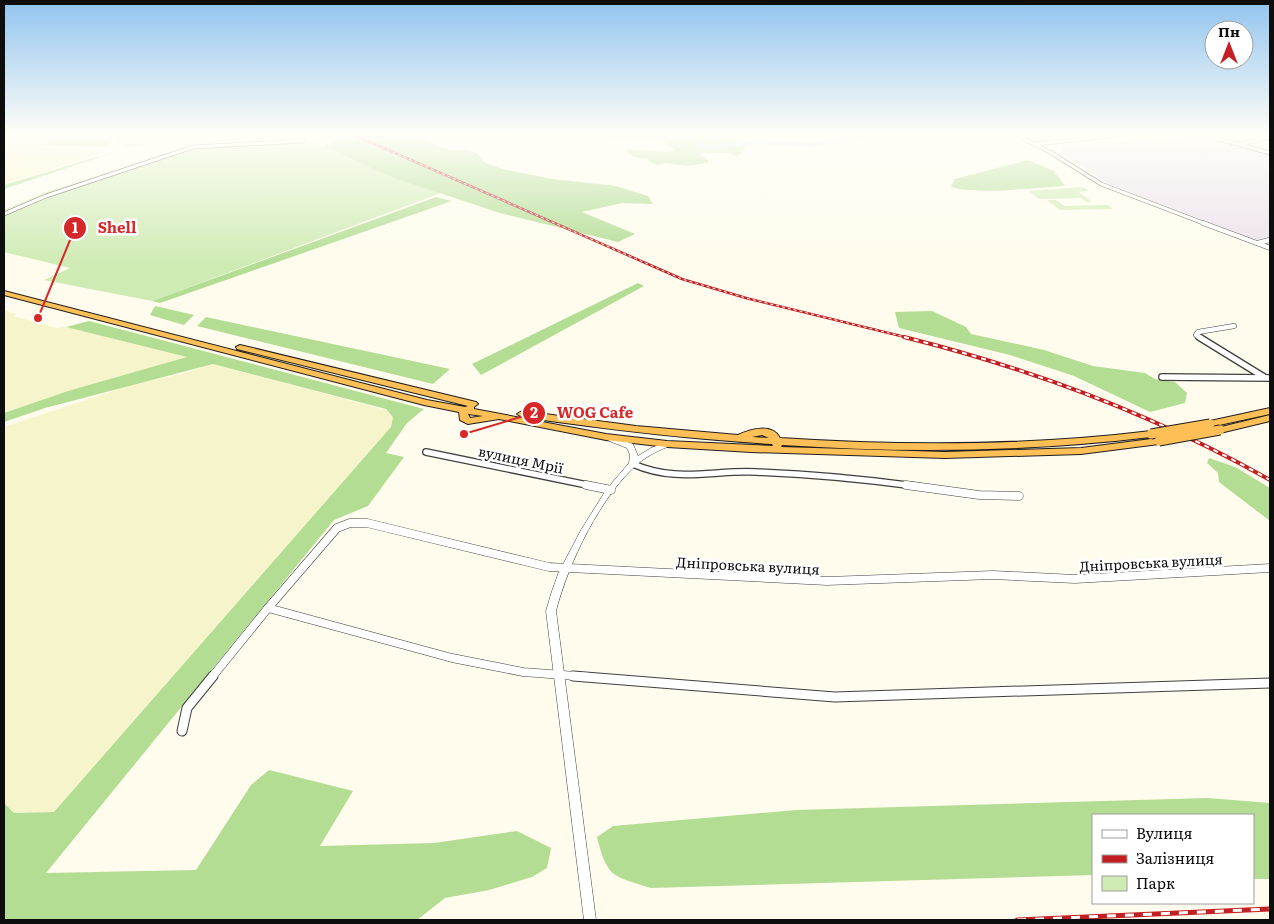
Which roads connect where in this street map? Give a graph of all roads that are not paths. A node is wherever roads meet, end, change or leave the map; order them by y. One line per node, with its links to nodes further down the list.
1 (104, 178): 3 (street)
2 (1091, 178): 5 (street)
3 (4, 214)
4 (1270, 240): 5 (street)
5 (1258, 243): 6 (street)
6 (1270, 248)
7 (4, 287): 13 (highway)
8 (4, 293): 14 (highway)
9 (1234, 326): 11 (street)
10 (1162, 377): 11 (street)
11 (1264, 377): 12 (street)
12 (1270, 378)
13 (482, 406): 14 (highway); 20 (highway)
14 (466, 410): 17 (highway)
15 (1270, 411): 18 (highway, bridge)
16 (1270, 418): 18 (highway, bridge)
17 (606, 436): 19 (highway); 22 (street)
18 (1155, 438): 20 (highway)
19 (667, 444): 20 (highway); 22 (street)
20 (775, 446)
21 (426, 452): 23 (street, вулиця Мрії)
22 (633, 464): 23 (street); 24 (street)
23 (611, 490): 25 (street)
24 (1019, 496)
25 (566, 566): 26 (street, Дніпровська вулиця); 27 (street, Дніпровська вулиця); 28 (street)
26 (1270, 568)
27 (268, 608): 28 (street); 30 (street, Дніпровська вулиця)
28 (558, 675): 29 (street); 31 (street)
29 (1270, 683)
30 (182, 731)
31 (590, 920)

